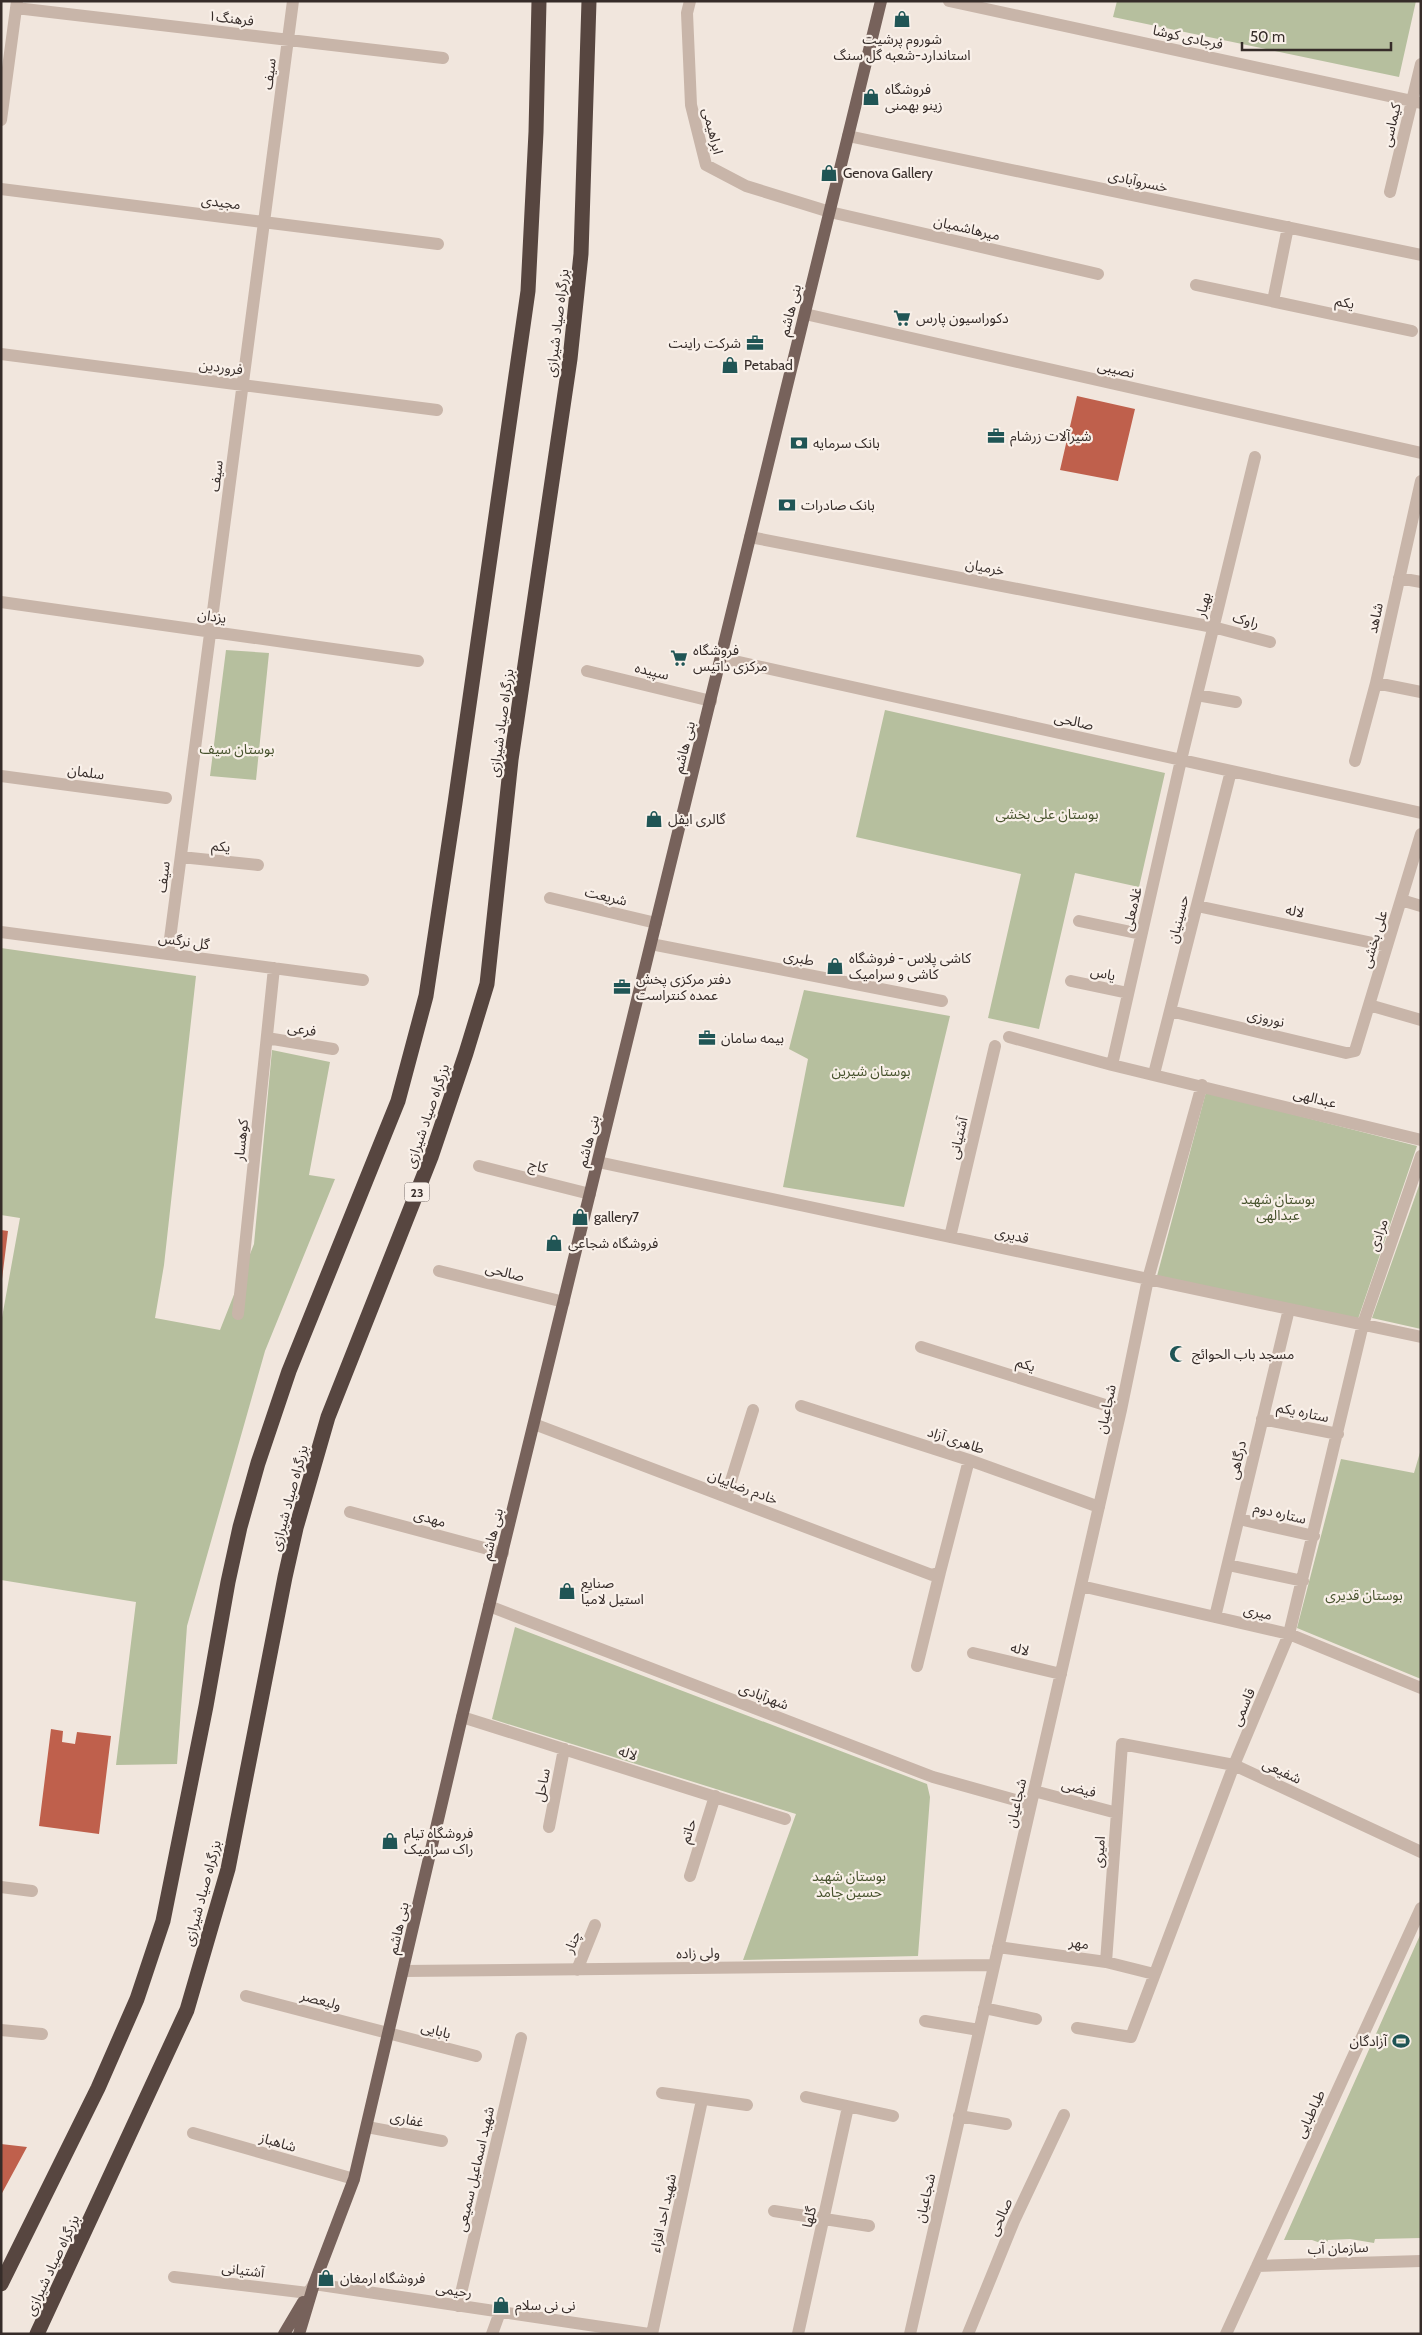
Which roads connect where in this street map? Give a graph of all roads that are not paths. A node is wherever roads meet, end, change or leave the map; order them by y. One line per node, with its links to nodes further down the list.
1 (293, 1): 8 (street, سیف)
2 (538, 1): 173 (highway)
3 (589, 1): 178 (highway, بزرگراه صیاد شیرازی / 23)
4 (690, 1): 16 (street, ابراهیمی)
5 (881, 1): 13 (main road, بنی هاشم)
6 (949, 1): 11 (street, فرجادی کوشا)
7 (16, 4): 8 (street, فرهنگ۱); 12 (street)
8 (288, 40): 9 (street, فرهنگ۱); 17 (street, سیف)
9 (443, 58)
10 (1421, 64): 11 (street, کیماسی)
11 (1416, 102): 15 (street, کیماسی)
12 (1, 120)
13 (848, 136): 16 (main road, بنی هاشم); 18 (street, خسروآبادی)
14 (1, 189): 17 (street, مجیدی)
15 (1390, 192)
16 (830, 212): 21 (street, میرهاشمیان); 24 (main road, بنی هاشم)
17 (264, 222): 19 (street, مجیدی); 27 (street, سیف)
18 (1288, 227): 20 (street, خسروآبادی); 23 (street)
19 (438, 244)
20 (1421, 255)
21 (1098, 274)
22 (1196, 285): 23 (street, یکم)
23 (1273, 301): 25 (street, یکم)
24 (805, 314): 29 (street, نصیبی); 32 (main road, بنی هاشم)
25 (1412, 331)
26 (1, 354): 27 (street, فروردین)
27 (243, 385): 28 (street, فروردین); 37 (street, سیف)
28 (437, 410)
29 (1421, 453)
30 (1255, 457): 36 (street, بهیار)
31 (1421, 481): 33 (street, شاهد)
32 (750, 537): 36 (street, خرمیان); 39 (main road, بنی هاشم)
33 (1399, 578): 34 (street); 42 (street, شاهد)
34 (1421, 582)
35 (1, 602): 37 (street, یزدان)
36 (1213, 627): 38 (street, راوک); 44 (street, بهیار)
37 (211, 632): 40 (street, یزدان); 54 (street, سیف)
38 (1270, 642)
39 (721, 658): 45 (main road, بنی هاشم); 47 (street, صالحی)
40 (418, 661)
41 (587, 671): 45 (street, سپیده)
42 (1376, 683): 43 (street); 48 (street, شاهد)
43 (1421, 692)
44 (1197, 695): 46 (street); 47 (street, بهیار)
45 (711, 701): 61 (main road, بنی هاشم)
46 (1236, 702)
47 (1181, 760): 49 (street, صالحی); 63 (street, غلامعلی)
48 (1355, 761)
49 (1231, 771): 52 (street, صالحی); 58 (street, حسینیان)
50 (1, 776): 51 (street, سلمان)
51 (166, 798)
52 (1421, 813)
53 (1421, 834): 57 (street, علی بخشی)
54 (181, 857): 55 (street, یکم); 66 (street, سیف)
55 (258, 865)
56 (550, 898): 61 (street, شریعت)
57 (1401, 900): 59 (street); 65 (street, علی بخشی)
58 (1197, 906): 65 (street, لاله); 73 (street, حسینیان)
59 (1421, 906)
60 (1079, 921): 63 (street)
61 (656, 923): 64 (main road, بنی هاشم)
62 (1, 932): 66 (street, گل نرگس)
63 (1142, 934): 70 (street, غلامعلی)
64 (651, 944): 71 (street, طبری); 85 (main road, بنی هاشم)
65 (1388, 946): 72 (street, علی بخشی)
66 (168, 954): 67 (street, گل نرگس)
67 (274, 968): 68 (street, گل نرگس); 76 (street, کوهسار)
68 (363, 980)
69 (1071, 981): 70 (street, یاس)
70 (1128, 993): 80 (street, غلامعلی)
71 (942, 1001)
72 (1369, 1005): 74 (street); 79 (street, علی بخشی)
73 (1170, 1011): 79 (street, نوروزی); 81 (street, حسینیان)
74 (1421, 1020)
75 (1009, 1037): 80 (street, عبدالهی)
76 (266, 1038): 78 (street, فرعی); 93 (street, کوهسار)
77 (995, 1046): 88 (street, آشتیانی)
78 (333, 1049)
79 (1355, 1051)
80 (1112, 1065): 81 (street, عبدالهی)
81 (1154, 1074): 82 (street, عبدالهی)
82 (1202, 1085): 83 (street, عبدالهی); 90 (street)
83 (1421, 1140)
84 (1421, 1156): 94 (street, مرادی)
85 (598, 1162): 87 (main road, بنی هاشم); 88 (street, قدیری)
86 (479, 1166): 87 (street, کاج)
87 (590, 1194): 91 (main road, بنی هاشم)
88 (950, 1237): 90 (street, قدیری)
89 (439, 1271): 91 (street, صالحی)
90 (1148, 1279): 92 (street, قدیری); 99 (street, شجاعیان)
91 (564, 1302): 101 (main road, بنی هاشم)
92 (1289, 1309): 94 (street, قدیری); 100 (street, درگاهی)
93 (238, 1314)
94 (1363, 1324): 95 (street, قدیری); 102 (street, قاسمی)
95 (1421, 1337)
96 (921, 1346): 99 (street, یکم)
97 (801, 1406): 103 (street, طاهری آزاد)
98 (753, 1410): 104 (street)
99 (1121, 1410): 105 (street, شجاعیان)
100 (1262, 1419): 102 (street, ستاره یکم); 107 (street, درگاهی)
101 (534, 1424): 104 (street, خادم رضاییان); 109 (main road, بنی هاشم)
102 (1338, 1434): 108 (street, قاسمی)
103 (969, 1460): 105 (street, طاهری آزاد); 111 (street)
104 (726, 1497): 111 (street, خادم رضاییان)
105 (1099, 1508): 113 (street, شجاعیان)
106 (350, 1512): 109 (street, مهدی)
107 (1239, 1519): 108 (street, ستاره دوم); 110 (street, درگاهی)
108 (1314, 1536): 112 (street, قاسمی)
109 (503, 1553): 114 (main road, بنی هاشم)
110 (1228, 1565): 112 (street); 115 (street, درگاهی)
111 (940, 1572): 118 (street)
112 (1303, 1581): 116 (street, قاسمی)
113 (1081, 1586): 115 (street, میری); 119 (street, شجاعیان)
114 (489, 1606): 121 (main road, بنی هاشم); 127 (street, شهرآبادی)
115 (1215, 1617): 116 (street, میری)
116 (1289, 1634): 120 (street, میری); 124 (street, قاسمی)
117 (972, 1653): 119 (street, لاله)
118 (917, 1666)
119 (1061, 1674): 125 (street, شجاعیان)
120 (1421, 1688)
121 (462, 1717): 123 (street, لاله); 141 (main road, بنی هاشم)
122 (1122, 1744): 124 (street, شفیعی); 128 (street, امیری)
123 (564, 1749): 126 (street, لاله); 130 (street, ساحل)
124 (1234, 1765): 131 (street, شفیعی); 142 (street, قاسمی)
125 (1034, 1791): 127 (street, شجاعیان); 128 (street, فیضی)
126 (715, 1796): 129 (street, لاله); 132 (street, حاتم)
127 (1030, 1804): 137 (street, شجاعیان)
128 (1117, 1813): 138 (street, امیری)
129 (785, 1818)
130 (549, 1827)
131 (1421, 1852)
132 (690, 1876)
133 (1, 1887): 134 (street)
134 (32, 1891)
135 (1421, 1908): 171 (street, طباطبایی)
136 (595, 1925): 140 (street, چنار)
137 (998, 1947): 138 (street, مهر); 139 (street, شجاعیان)
138 (1106, 1962): 142 (street, مهر)
139 (994, 1965): 140 (street, ولی زاده); 144 (street, شجاعیان)
140 (577, 1970): 141 (street, ولی زاده)
141 (403, 1971): 150 (main road, بنی هاشم)
142 (1154, 1974): 147 (street, قاسمی)
143 (246, 1996): 150 (street, ولیعصر)
144 (984, 2008): 145 (street); 149 (street, شجاعیان)
145 (1036, 2019)
146 (925, 2021): 149 (street)
147 (1076, 2028)
148 (1, 2030): 151 (street)
149 (979, 2030): 161 (street, شجاعیان)
150 (389, 2033): 153 (street, بابایی); 163 (main road, بنی هاشم)
151 (42, 2034)
152 (521, 2038): 175 (street, شهید اسماعیل سمیعی)
153 (476, 2056)
154 (662, 2093): 156 (street)
155 (806, 2096): 158 (street)
156 (702, 2100): 157 (street); 182 (street, شهید احد افزاء)
157 (747, 2105)
158 (848, 2107): 160 (street); 168 (street, گلها)
159 (1064, 2115): 185 (street, صالحی)
160 (893, 2116)
161 (959, 2116): 162 (street); 184 (street, شجاعیان)
162 (1006, 2124)
163 (367, 2127): 165 (street, غفاری); 166 (main road, بنی هاشم)
164 (194, 2133): 166 (street, شاهباز)
165 (442, 2141)
166 (354, 2179): 174 (main road, بنی هاشم)
167 (774, 2211): 168 (street)
168 (824, 2220): 169 (street); 183 (street, گلها)
169 (864, 2225)
170 (1421, 2261): 171 (street, سازمان آب)
171 (1257, 2266): 186 (street, طباطبایی)
172 (174, 2277): 174 (street, آشتیانی)
173 (1, 2284)
174 (311, 2289): 175 (street, رحیمی); 179 (main road, بنی هاشم); 180 (main road, بنی هاشم)
175 (458, 2306): 176 (street, رحیمی)
176 (500, 2312): 177 (street, رحیمی); 181 (street)
177 (563, 2328): 182 (street, رحیمی)
178 (37, 2333)
179 (284, 2334)
180 (299, 2334)
181 (492, 2334)
182 (651, 2334)
183 (798, 2334)
184 (910, 2334)
185 (968, 2334)
186 (1226, 2334)

